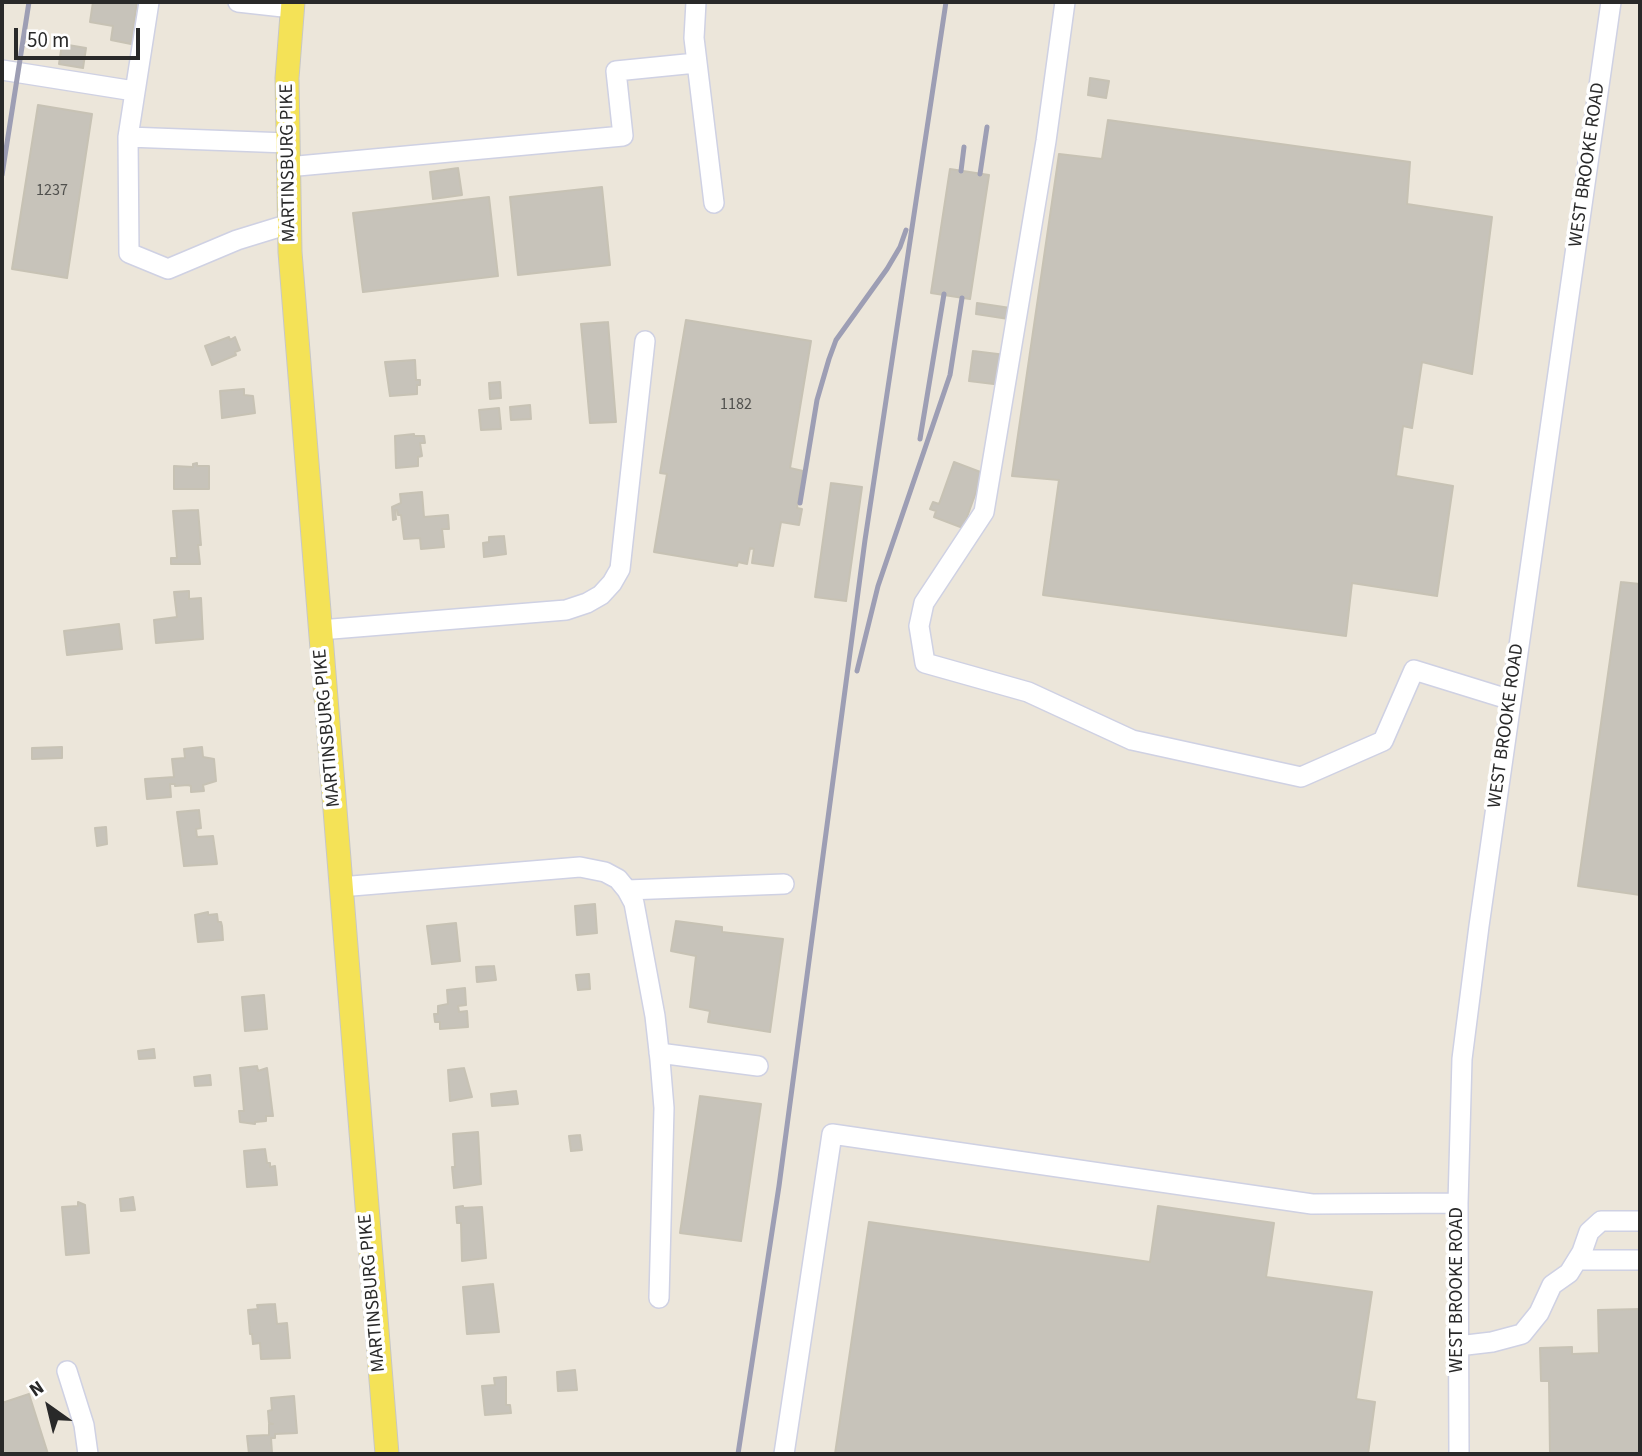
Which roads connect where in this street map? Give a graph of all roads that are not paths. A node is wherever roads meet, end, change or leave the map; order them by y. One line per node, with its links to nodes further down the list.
1 (149, 2): 9 (street)
2 (238, 2): 6 (street)
3 (696, 2): 7 (street)
4 (1065, 2): 17 (street)
5 (1611, 2): 17 (street, WEST BROOKE ROAD)
6 (293, 5): 11 (main road, MARTINSBURG PIKE)
7 (696, 63): 12 (street); 13 (street)
8 (2, 70): 9 (street)
9 (134, 91): 10 (street)
10 (128, 137): 11 (street); 14 (street)
11 (287, 143): 12 (main road, MARTINSBURG PIKE)
12 (287, 167): 14 (main road, MARTINSBURG PIKE)
13 (714, 204)
14 (289, 224): 16 (main road, MARTINSBURG PIKE)
15 (645, 341): 16 (street)
16 (320, 630): 19 (main road, MARTINSBURG PIKE)
17 (1511, 700): 23 (street, WEST BROOKE ROAD)
18 (784, 884): 20 (street)
19 (340, 887): 20 (street); 31 (main road, MARTINSBURG PIKE)
20 (627, 890): 21 (street)
21 (659, 1053): 22 (street); 27 (street)
22 (758, 1066)
23 (1458, 1203): 28 (street, WEST BROOKE ROAD); 32 (street)
24 (1640, 1221): 26 (street)
25 (1640, 1259): 26 (street)
26 (1577, 1260): 28 (street)
27 (659, 1298)
28 (1458, 1346): 33 (street, WEST BROOKE ROAD)
29 (67, 1371): 30 (street)
30 (88, 1454)
31 (387, 1454)
32 (784, 1454)
33 (1459, 1454)

